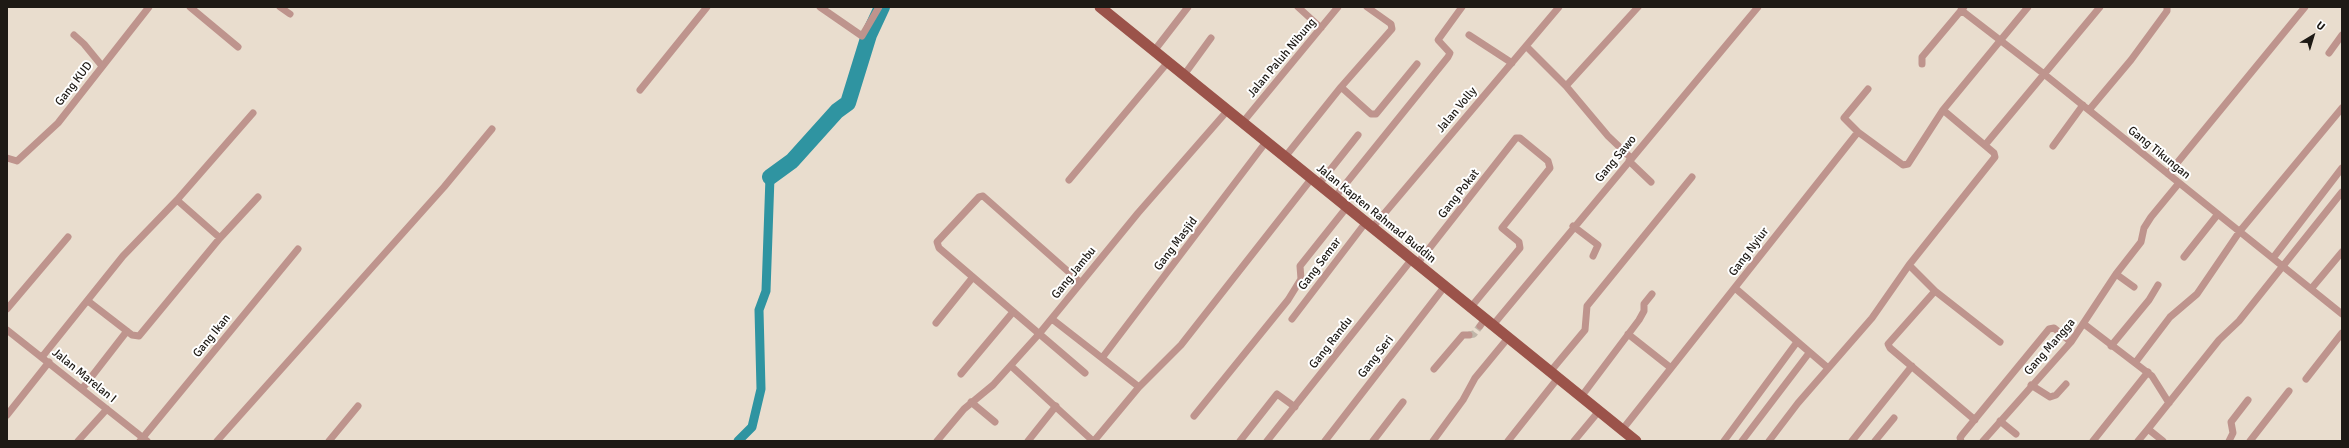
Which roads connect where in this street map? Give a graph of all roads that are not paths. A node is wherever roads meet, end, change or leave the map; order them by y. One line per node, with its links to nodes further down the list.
1 (149, 7): 36 (street, Gang KUD)
2 (190, 7): 28 (street)
3 (280, 7): 21 (street)
4 (707, 7): 42 (street)
5 (820, 7): 6 (street)
6 (878, 7)
7 (1100, 7): 30 (main road, Jalan Kapten Rahmad Buddin)
8 (1188, 7): 30 (street)
9 (1298, 7): 22 (street)
10 (1338, 7): 22 (street, Jalan Paluh Nibung)
11 (1367, 7): 40 (street)
12 (1462, 7): 67 (street)
13 (1559, 7): 29 (street, Jalan Volly)
14 (1638, 7): 39 (street)
15 (1758, 7): 57 (street, Gang Sawo)
16 (2028, 7): 27 (street)
17 (2100, 7): 37 (street)
18 (2166, 7): 43 (street)
19 (2305, 7): 59 (street)
20 (1962, 9): 27 (street, Gang Tikungan); 35 (street)
21 (290, 14)
22 (1321, 28): 48 (street, Jalan Paluh Nibung)
23 (74, 35): 36 (street)
24 (1469, 35): 33 (street)
25 (2342, 35): 31 (street)
26 (1211, 38): 38 (street)
27 (2001, 40): 37 (street, Gang Tikungan); 46 (street)
28 (238, 47)
29 (1527, 47): 33 (street, Jalan Volly); 39 (street)
30 (1154, 51): 32 (main road, Jalan Kapten Rahmad Buddin)
31 (2329, 52)
32 (1168, 62): 38 (main road, Jalan Kapten Rahmad Buddin); 61 (street)
33 (1512, 63): 71 (street, Jalan Volly)
34 (1417, 64): 40 (street)
35 (1922, 64)
36 (102, 66): 56 (street, Gang KUD)
37 (2044, 74): 43 (street, Gang Tikungan); 53 (street)
38 (1184, 75): 45 (main road, Jalan Kapten Rahmad Buddin)
39 (1566, 86): 57 (street)
40 (1341, 87): 55 (street)
41 (1868, 89): 50 (street)
42 (640, 90)
43 (2086, 108): 54 (street); 59 (street, Gang Tikungan)
44 (2342, 108): 73 (street)
45 (1228, 110): 48 (main road, Jalan Kapten Rahmad Buddin); 86 (street, Gang Jambu)
46 (1944, 110): 50 (street); 53 (street)
47 (253, 113): 68 (street)
48 (1242, 122): 52 (main road, Jalan Kapten Rahmad Buddin)
49 (492, 129): 156 (street)
50 (1858, 132): 90 (street, Gang Nyiur)
51 (1358, 135): 62 (street)
52 (1266, 142): 55 (main road, Jalan Kapten Rahmad Buddin); 117 (street, Gang Masjid)
53 (1985, 145): 82 (street)
54 (2053, 146)
55 (1285, 157): 62 (main road, Jalan Kapten Rahmad Buddin)
56 (7, 158)
57 (1630, 160): 63 (street); 72 (street, Gang Sawo)
58 (2342, 168): 80 (street)
59 (2168, 174): 64 (street, Gang Tikungan)
60 (1692, 177): 128 (street)
61 (1069, 180)
62 (1315, 181): 67 (main road, Jalan Kapten Rahmad Buddin); 132 (street)
63 (1651, 182)
64 (2179, 183): 70 (street, Gang Tikungan); 84 (street, Gang Mangga)
65 (2342, 192): 83 (street)
66 (258, 197): 75 (street)
67 (1335, 197): 69 (main road, Jalan Kapten Rahmad Buddin)
68 (177, 200): 75 (street); 94 (street)
69 (1347, 207): 71 (main road, Jalan Kapten Rahmad Buddin); 146 (street)
70 (2218, 214): 73 (street, Gang Tikungan); 79 (street)
71 (1369, 225): 81 (main road, Jalan Kapten Rahmad Buddin); 100 (street, Gang Semar)
72 (1574, 226): 78 (street); 102 (street, Gang Sawo)
73 (2240, 232): 80 (street, Gang Tikungan); 119 (street)
74 (68, 237): 96 (street)
75 (220, 238): 105 (street)
76 (298, 249): 154 (street, Gang Ikan)
77 (2342, 252): 91 (street)
78 (1593, 256)
79 (2184, 257)
80 (2272, 258): 83 (street, Gang Tikungan)
81 (1414, 262): 88 (main road, Jalan Kapten Rahmad Buddin); 95 (street, Gang Pokat); 142 (street, Gang Randu)
82 (1909, 265): 92 (street); 123 (street)
83 (2283, 266): 91 (street, Gang Tikungan); 139 (street)
84 (2116, 274): 89 (street); 103 (street, Gang Mangga)
85 (973, 277): 86 (street); 97 (street); 101 (street)
86 (1080, 282): 99 (street, Gang Jambu)
87 (2158, 285): 114 (street)
88 (1445, 286): 95 (main road, Jalan Kapten Rahmad Buddin); 163 (street, Gang Seri)
89 (2134, 287)
90 (1735, 288): 111 (street); 122 (street, Gang Nyiur)
91 (2311, 289): 98 (street, Gang Tikungan)
92 (1936, 291): 112 (street); 121 (street)
93 (1652, 294): 108 (street)
94 (88, 301): 105 (street); 116 (street)
95 (1471, 307): 102 (main road, Jalan Kapten Rahmad Buddin)
96 (7, 309)
97 (1013, 312): 107 (street); 127 (street)
98 (2342, 314)
99 (1052, 319): 107 (street, Gang Jambu); 117 (street)
100 (1292, 319)
101 (936, 323)
102 (1486, 323): 110 (main road, Jalan Kapten Rahmad Buddin)
103 (2084, 324): 113 (street, Gang Mangga); 114 (street)
104 (7, 331): 116 (street, Jalan Marelan I)
105 (127, 331): 133 (street)
106 (2342, 333): 129 (street)
107 (1039, 334): 120 (street, Gang Jambu); 126 (street)
108 (1628, 334): 122 (street); 135 (street)
109 (1469, 335): 124 (street)
110 (1508, 338): 128 (main road, Jalan Kapten Rahmad Buddin); 165 (street)
111 (1797, 342): 115 (street); 169 (street)
112 (2000, 342)
113 (2071, 342): 131 (street, Gang Mangga); 148 (street)
114 (2111, 346): 119 (street)
115 (1809, 353): 123 (street); 170 (street)
116 (42, 357): 118 (street, Jalan Marelan I)
117 (1102, 358): 132 (street)
118 (49, 362): 133 (street, Jalan Marelan I); 145 (street)
119 (2135, 363): 125 (street)
120 (1011, 366): 137 (street, Gang Jambu); 141 (street)
121 (1912, 366): 148 (street); 172 (street)
122 (1671, 368): 152 (street, Gang Nyiur)
123 (1828, 368): 171 (street)
124 (1434, 369)
125 (2148, 372): 139 (street); 176 (street)
126 (1085, 373)
127 (961, 374)
128 (1554, 375): 135 (main road, Jalan Kapten Rahmad Buddin); 166 (street)
129 (2306, 379)
130 (2066, 384): 131 (street)
131 (2031, 385): 149 (street, Gang Mangga)
132 (1139, 387): 160 (street)
133 (82, 389): 143 (street, Jalan Marelan I)
134 (2289, 391): 180 (street)
135 (1581, 396): 144 (main road, Jalan Kapten Rahmad Buddin)
136 (2248, 400): 179 (street)
137 (970, 402): 150 (street); 158 (street, Gang Jambu)
138 (1403, 402): 164 (street)
139 (2169, 402): 151 (street)
140 (358, 406): 157 (street)
141 (1056, 406): 159 (street); 160 (street)
142 (1294, 407): 161 (street); 162 (street, Gang Randu)
143 (107, 409): 154 (street, Jalan Marelan I); 155 (street)
144 (1599, 411): 152 (main road, Jalan Kapten Rahmad Buddin); 167 (street)
145 (7, 415)
146 (1194, 416)
147 (1894, 418): 173 (street)
148 (1975, 420): 174 (street)
149 (2000, 421): 153 (street); 175 (street, Gang Mangga)
150 (995, 422)
151 (2148, 429): 177 (street); 178 (street)
152 (1622, 430): 168 (main road, Jalan Kapten Rahmad Buddin)
153 (2016, 434)
154 (143, 440)
155 (78, 441)
156 (218, 441)
157 (329, 441)
158 (937, 441)
159 (1028, 441)
160 (1094, 441)
161 (1240, 441)
162 (1267, 441)
163 (1325, 441)
164 (1373, 441)
165 (1433, 441)
166 (1508, 441)
167 (1574, 441)
168 (1636, 441)
169 (1724, 441)
170 (1742, 441)
171 (1769, 441)
172 (1852, 441)
173 (1875, 441)
174 (1961, 441)
175 (1983, 441)
176 (2093, 441)
177 (2138, 441)
178 (2163, 441)
179 (2229, 441)
180 (2250, 441)

